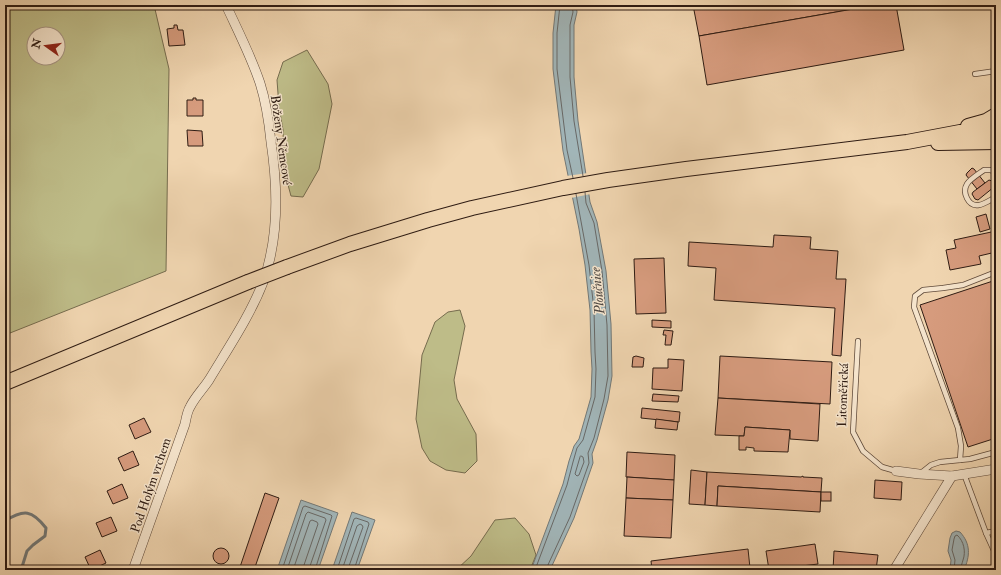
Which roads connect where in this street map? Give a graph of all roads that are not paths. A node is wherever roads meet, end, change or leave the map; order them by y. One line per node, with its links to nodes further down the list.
1 (226, 5): 13 (street, Boženy Němcové)
2 (996, 71): 3 (lane)
3 (975, 74)
4 (996, 115): 6 (main road)
5 (996, 131): 6 (main road)
6 (907, 142): 7 (main road); 12 (main road, bridge)
7 (996, 142)
8 (996, 174): 9 (lane)
9 (996, 197)
10 (996, 272): 15 (lane)
11 (858, 341): 17 (lane, Litoměřická)
12 (5, 383)
13 (189, 407): 24 (street, Pod Holým vrchem)
14 (996, 452): 15 (lane)
15 (960, 460): 18 (lane)
16 (996, 469): 19 (street, Litoměřická)
17 (896, 471): 18 (street, Litoměřická)
18 (919, 474): 20 (street, Litoměřická)
19 (964, 474): 20 (street, Litoměřická); 22 (lane)
20 (952, 476): 25 (street)
21 (996, 531): 22 (lane)
22 (986, 533): 23 (lane)
23 (996, 554)
24 (133, 570)
25 (894, 570)

